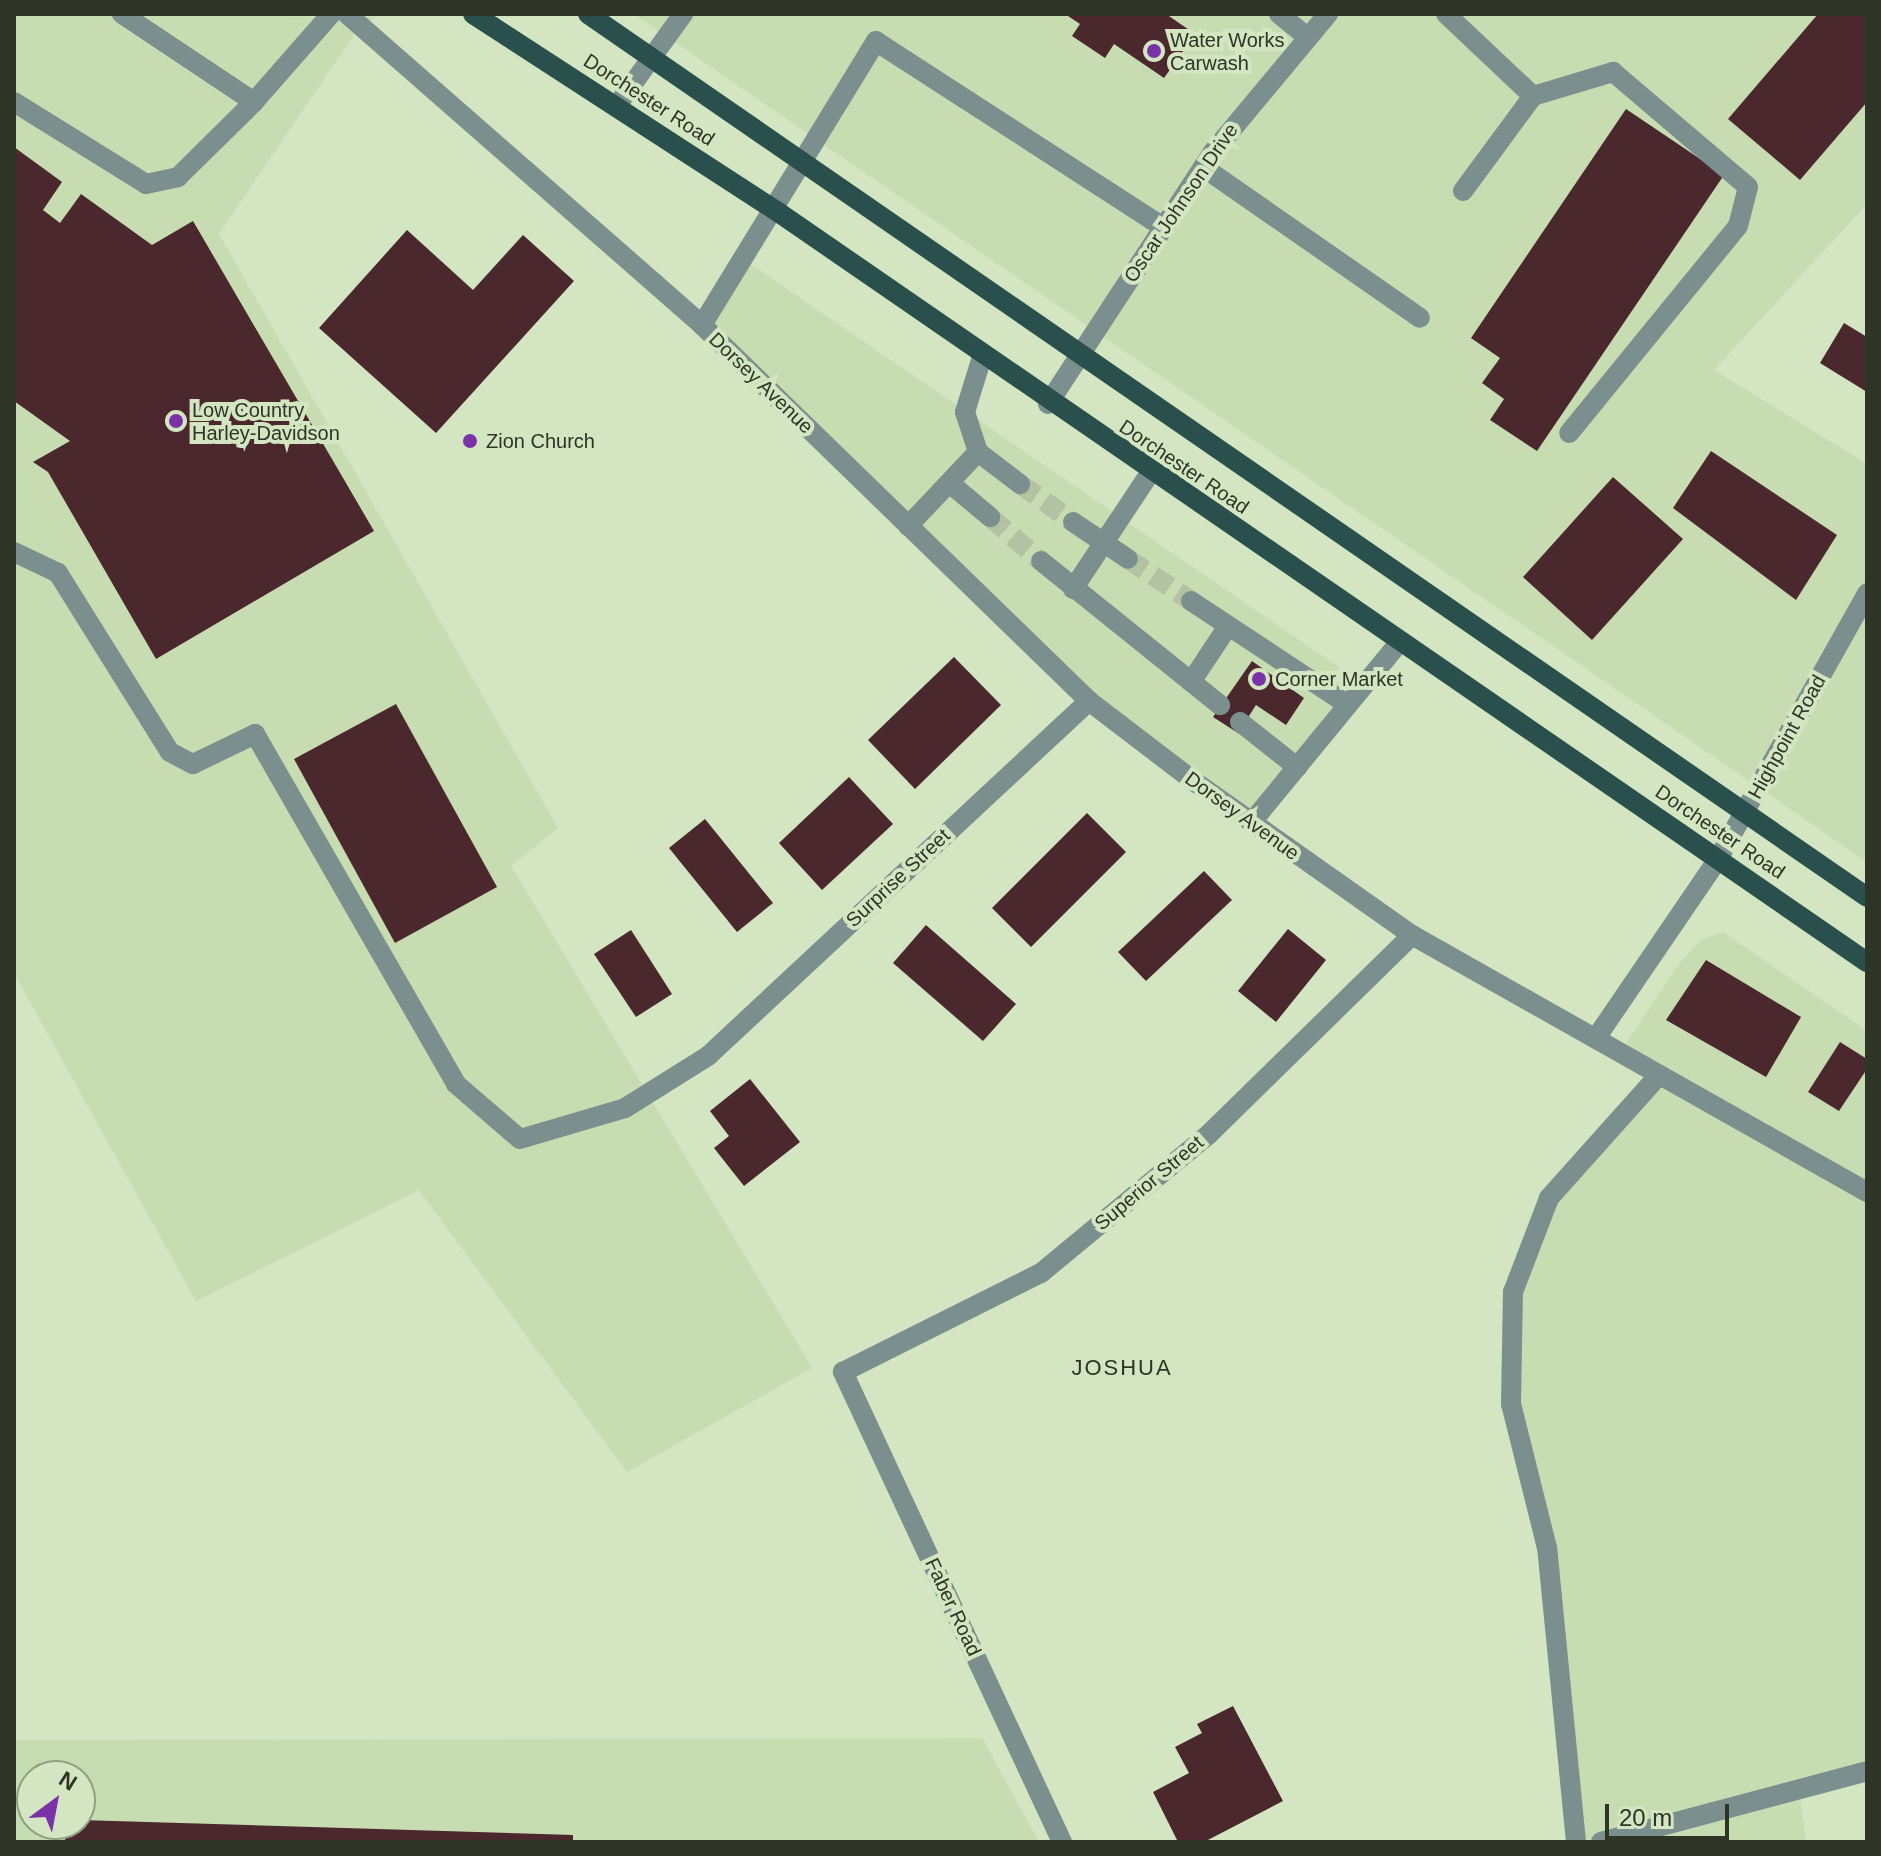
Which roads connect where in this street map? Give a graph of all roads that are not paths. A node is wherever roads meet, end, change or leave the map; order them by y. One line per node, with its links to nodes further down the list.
1 (122, 14): 14 (street)
2 (331, 14): 14 (street)
3 (347, 14): 22 (street, Dorsey Avenue)
4 (473, 14): 15 (main road, Dorchester Road)
5 (588, 14): 11 (main road, Dorchester Road)
6 (683, 14): 11 (street)
7 (1279, 14): 10 (street)
8 (1328, 14): 10 (street, Oscar Johnson Drive)
9 (1446, 14): 12 (street)
10 (1307, 37): 17 (street, Oscar Johnson Drive)
11 (649, 57): 15 (street); 16 (main road, Dorchester Road)
12 (1533, 96): 18 (street); 26 (street)
13 (14, 102): 14 (street)
14 (254, 102)
15 (616, 107): 19 (main road, Dorchester Road)
16 (805, 163): 19 (street, Dorsey Avenue); 20 (street, Dorsey Avenue); 23 (main road, Dorchester Road)
17 (1203, 167): 20 (street, Oscar Johnson Drive); 21 (street)
18 (1463, 191)
19 (778, 212): 22 (street, Dorsey Avenue); 24 (main road, Dorchester Road)
20 (1163, 227): 23 (street, Oscar Johnson Drive)
21 (1420, 318)
22 (702, 325): 33 (street, Dorsey Avenue)
23 (1081, 354): 25 (street, Oscar Johnson Drive); 49 (main road, Dorchester Road)
24 (982, 357): 25 (main road, Dorchester Road); 27 (street)
25 (1048, 404): 28 (main road, Dorchester Road)
26 (1569, 433)
27 (978, 452): 29 (street); 30 (street)
28 (1150, 473): 34 (street); 42 (main road, Dorchester Road)
29 (1020, 484)
30 (952, 485): 31 (street); 33 (street)
31 (990, 517)
32 (1073, 522): 34 (street)
33 (908, 526): 44 (street, Dorsey Avenue)
34 (1104, 543): 36 (street); 38 (street)
35 (14, 552): 44 (street, Surprise Street)
36 (1128, 559)
37 (1041, 561): 38 (street)
38 (1073, 589): 43 (street)
39 (1867, 593): 49 (street, Highpoint Road)
40 (1191, 601): 41 (street)
41 (1228, 626): 43 (street); 46 (street)
42 (1399, 643): 46 (street); 51 (main road, Dorchester Road)
43 (1191, 682): 45 (street)
44 (1089, 701): 50 (street, Dorsey Avenue)
45 (1220, 705)
46 (1348, 705): 48 (street)
47 (1240, 722): 48 (street)
48 (1297, 767): 50 (street)
49 (1745, 813): 51 (street, Highpoint Road); 52 (main road, Dorchester Road)
50 (1251, 823): 53 (street, Dorsey Avenue)
51 (1718, 859): 54 (main road, Dorchester Road); 55 (street, Highpoint Road)
52 (1867, 897)
53 (1412, 935): 55 (street, Dorsey Avenue); 58 (street, Superior Street)
54 (1867, 962)
55 (1596, 1038): 56 (street, Dorsey Avenue)
56 (1659, 1075): 57 (street, Dorsey Avenue); 61 (street)
57 (1867, 1192)
58 (843, 1372): 60 (street, Faber Road)
59 (1867, 1771): 62 (street)
60 (1062, 1842)
61 (1576, 1842)
62 (1601, 1842)

